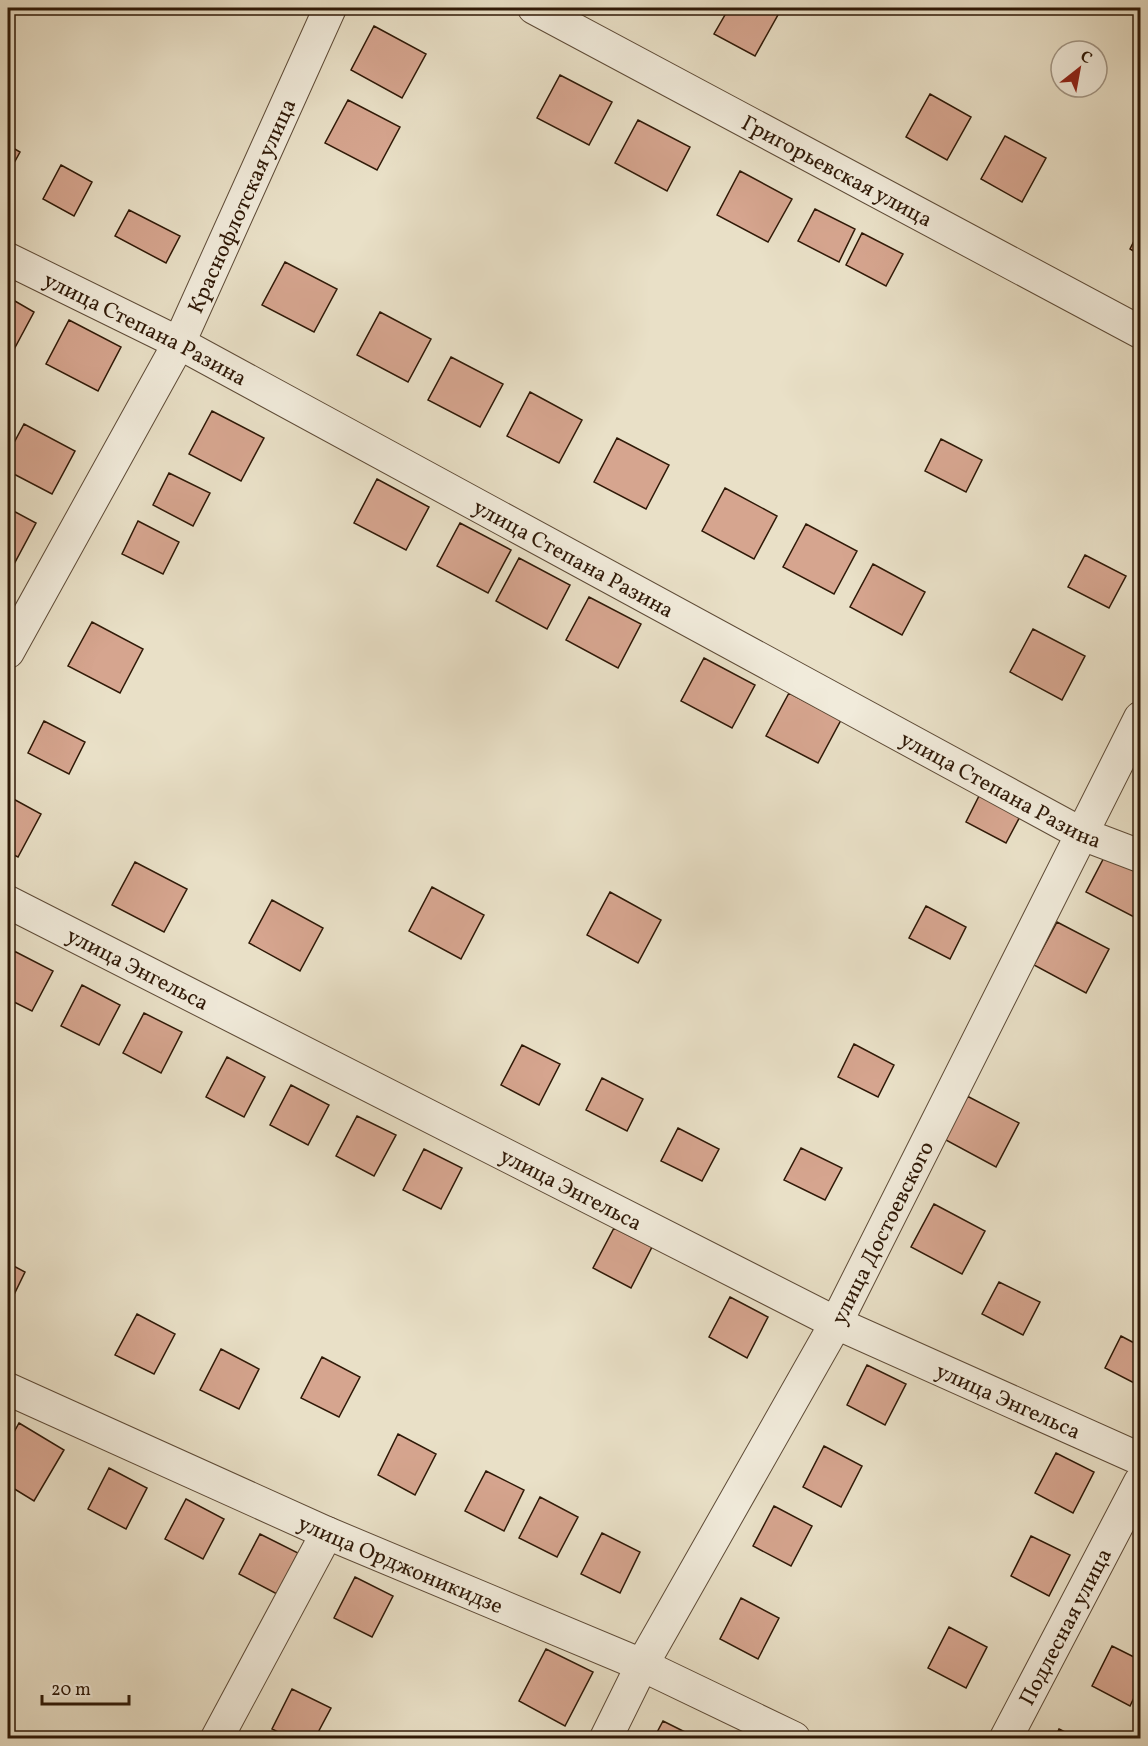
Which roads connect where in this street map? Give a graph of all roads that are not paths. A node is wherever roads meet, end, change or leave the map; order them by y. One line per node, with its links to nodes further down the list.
1 (330, 8): 5 (street, Краснофлотская улица)
2 (534, 8): 4 (street, Григорьевская улица)
3 (8, 259): 5 (street, улица Степана Разина)
4 (1140, 332)
5 (179, 343): 6 (street, Краснофлотская улица); 8 (street, улица Степана Разина)
6 (8, 652)
7 (1140, 718): 8 (street, улица Достоевского)
8 (1082, 834): 9 (street, улица Степана Разина); 11 (street, улица Достоевского)
9 (1140, 856)
10 (8, 902): 11 (street, улица Энгельса)
11 (836, 1323): 13 (street, улица Энгельса); 16 (street, улица Достоевского)
12 (8, 1389): 15 (street, улица Орджоникидзе)
13 (1140, 1460)
14 (1140, 1482): 20 (street, Подлесная улица)
15 (327, 1533): 16 (street, улица Орджоникидзе); 17 (street)
16 (642, 1665): 18 (street, улица Достоевского); 19 (street, улица Орджоникидзе)
17 (217, 1738)
18 (606, 1738)
19 (794, 1738)
20 (1006, 1738)

